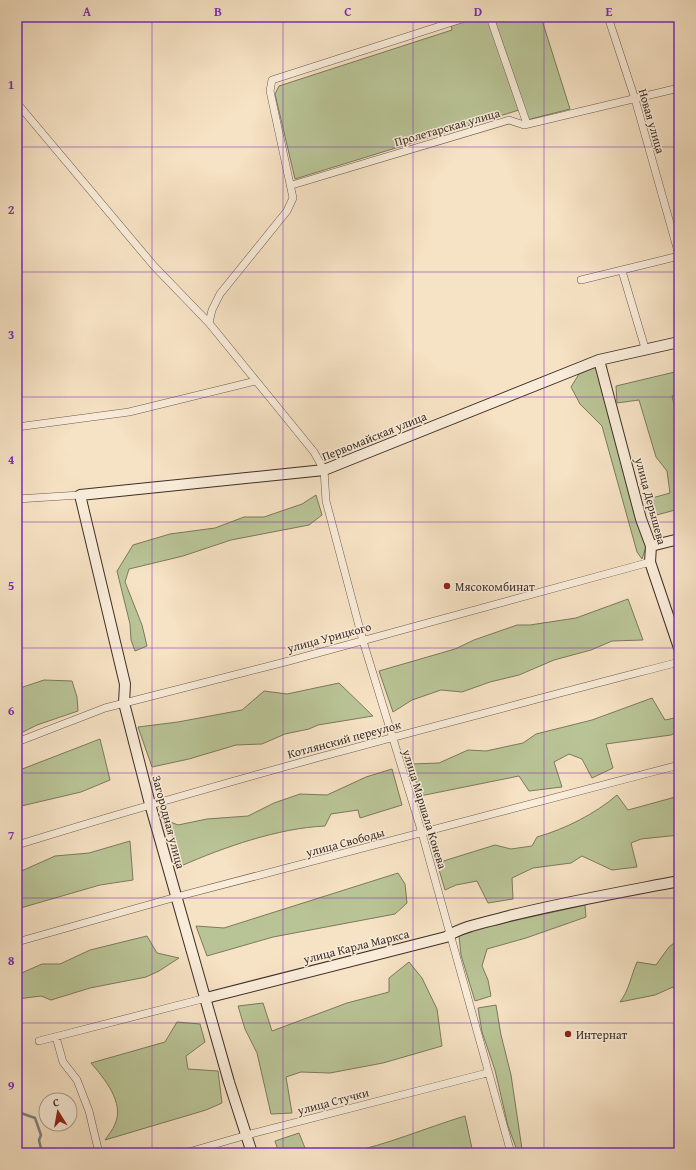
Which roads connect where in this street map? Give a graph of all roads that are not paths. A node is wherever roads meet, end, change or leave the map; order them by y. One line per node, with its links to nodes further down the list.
1 (468, 17): 8 (street)
2 (490, 17): 7 (street)
3 (608, 17): 5 (street, Новая улица)
4 (679, 88): 5 (street, Пролетарская улица)
5 (635, 99): 7 (street, Пролетарская улица); 9 (street, Новая улица)
6 (17, 103): 12 (street)
7 (527, 124): 8 (street, Пролетарская улица)
8 (292, 185): 12 (street)
9 (679, 256): 10 (street)
10 (622, 271): 11 (street); 14 (street)
11 (581, 280)
12 (209, 323): 16 (street)
13 (679, 342): 14 (street, Первомайская улица)
14 (645, 348): 15 (street, Первомайская улица)
15 (599, 360): 18 (street, Первомайская улица); 22 (street, улица Дерышева)
16 (256, 381): 17 (street); 18 (street)
17 (17, 427)
18 (324, 470): 19 (street, Первомайская улица); 24 (street, улица Маршала Конева)
19 (80, 495): 20 (street, Первомайская улица); 27 (street, Загородная улица)
20 (17, 499)
21 (679, 539): 22 (street)
22 (651, 546): 23 (street, улица Дерышева)
23 (650, 562): 24 (street, улица Урицкого); 25 (street, улица Дерышева)
24 (363, 641): 27 (street, улица Урицкого); 28 (street, улица Маршала Конева)
25 (679, 648)
26 (679, 662): 28 (street, Котлянский переулок)
27 (124, 703): 29 (street, улица Урицкого); 31 (street, Загородная улица)
28 (392, 737): 31 (street, Котлянский переулок); 32 (street, улица Маршала Конева)
29 (17, 742)
30 (679, 765): 32 (street, улица Свободы)
31 (150, 804): 33 (street, Котлянский переулок); 35 (street, Загородная улица)
32 (422, 833): 35 (street, улица Свободы); 36 (street, улица Маршала Конева)
33 (17, 845)
34 (679, 881): 36 (street, улица Карла Маркса)
35 (176, 898): 37 (street, улица Свободы); 38 (street, Загородная улица)
36 (450, 935): 38 (street, улица Карла Маркса); 41 (street, улица Маршала Конева)
37 (17, 942)
38 (206, 998): 39 (street, улица Карла Маркса); 42 (street, Загородная улица)
39 (56, 1038): 40 (street, улица Карла Маркса); 43 (street)
40 (39, 1042)
41 (487, 1073): 42 (street, улица Стучки); 46 (street, улица Маршала Конева)
42 (247, 1135): 44 (street, улица Стучки); 45 (street, Загородная улица)
43 (98, 1153)
44 (186, 1153)
45 (252, 1153)
46 (511, 1153)

